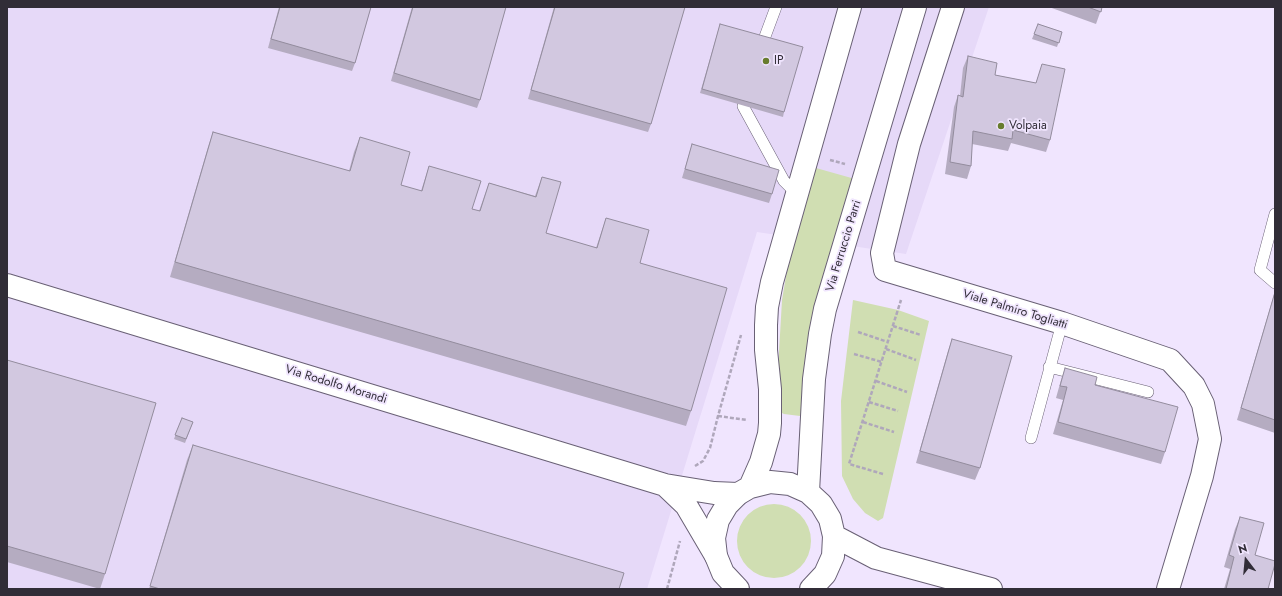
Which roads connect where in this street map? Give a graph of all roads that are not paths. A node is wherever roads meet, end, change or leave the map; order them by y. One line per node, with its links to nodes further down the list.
1 (776, 7): 5 (lane)
2 (850, 7): 7 (street)
3 (915, 7): 17 (street, Via Ferruccio Parri)
4 (953, 7): 11 (street, Viale Palmiro Togliatti)
5 (756, 60)
6 (750, 83): 7 (lane)
7 (797, 194): 16 (street)
8 (1275, 214): 9 (lane)
9 (1275, 283)
10 (7, 285): 15 (street, Via Rodolfo Morandi)
11 (1062, 324): 12 (lane); 24 (street, Viale Palmiro Togliatti)
12 (1049, 367): 13 (lane); 14 (lane)
13 (1148, 392)
14 (1031, 438)
15 (665, 485): 16 (street, Via Rodolfo Morandi); 19 (street, Via Rodolfo Morandi)
16 (744, 491): 17 (street); 19 (street)
17 (808, 492): 18 (street)
18 (834, 536): 21 (street); 23 (street)
19 (720, 573): 20 (street)
20 (738, 589)
21 (811, 589): 22 (street)
22 (815, 589)
23 (991, 589)
24 (1168, 589)

